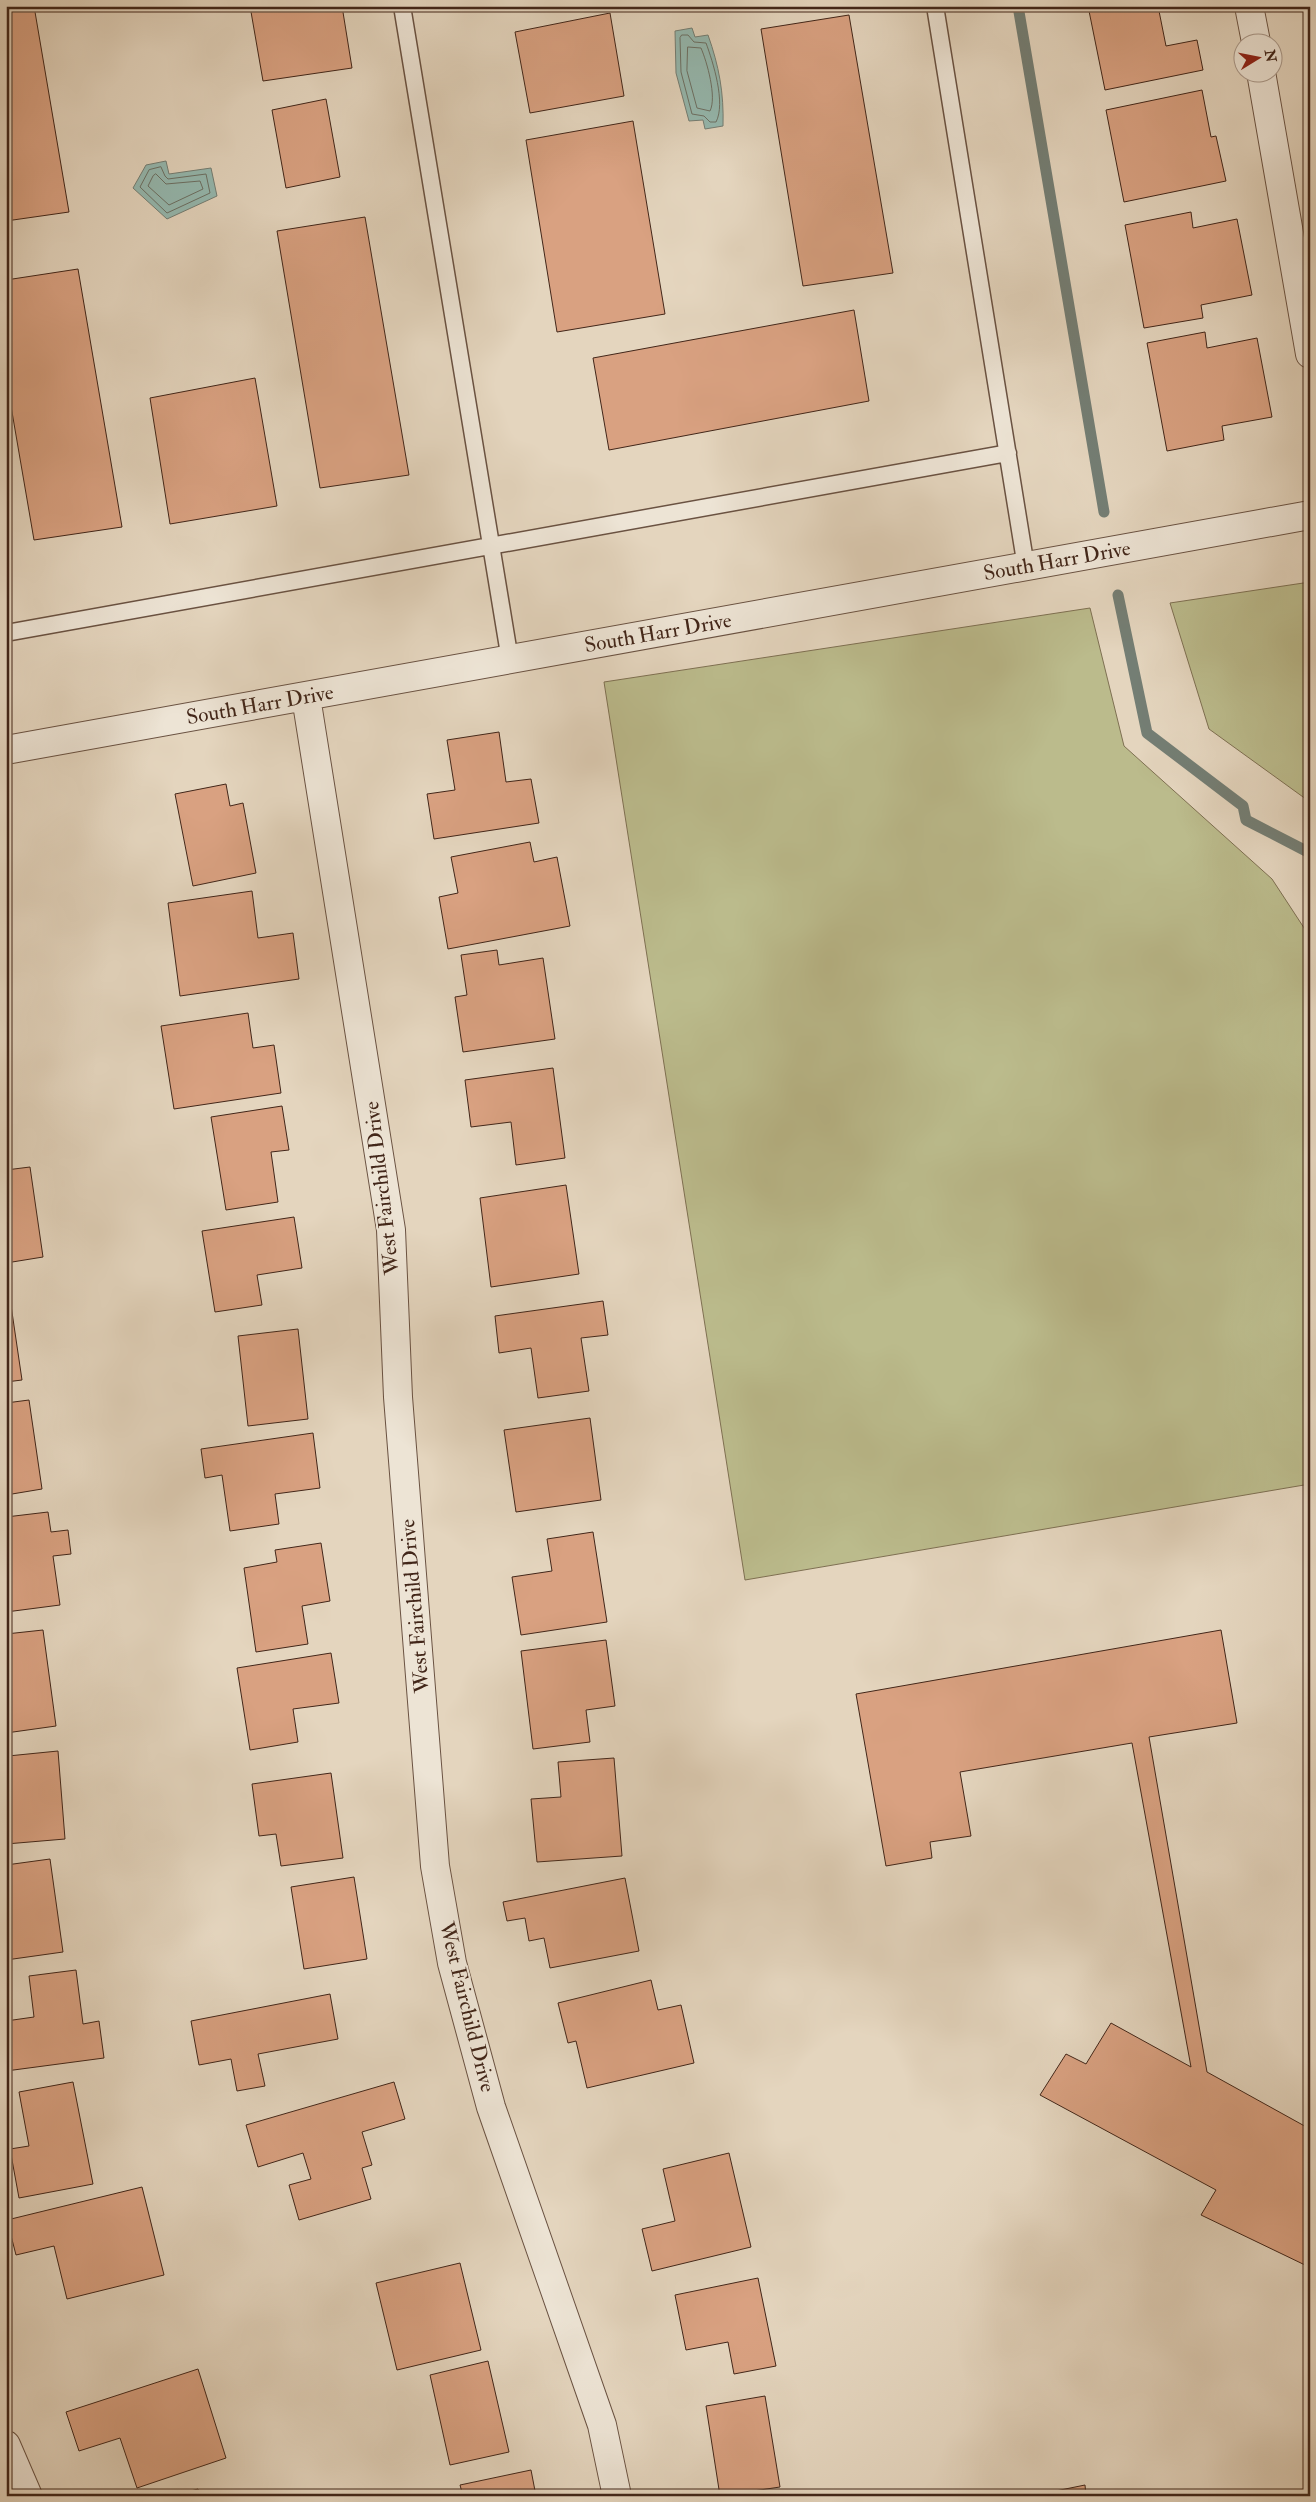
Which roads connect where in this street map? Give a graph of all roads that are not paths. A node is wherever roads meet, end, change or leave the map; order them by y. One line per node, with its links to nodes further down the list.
1 (402, 6): 9 (lane)
2 (935, 6): 7 (lane)
3 (1250, 6): 4 (street)
4 (1254, 32)
5 (1263, 82): 6 (street)
6 (1310, 354)
7 (1008, 453): 9 (lane); 10 (lane)
8 (1310, 515): 10 (street, South Harr Drive)
9 (490, 546): 11 (lane); 12 (lane)
10 (1026, 567): 12 (street, South Harr Drive)
11 (6, 633)
12 (510, 660): 13 (street, South Harr Drive)
13 (306, 697): 14 (street, South Harr Drive); 17 (street, West Fairchild Drive)
14 (6, 750)
15 (6, 2445): 16 (street)
16 (28, 2496)
17 (616, 2496)

